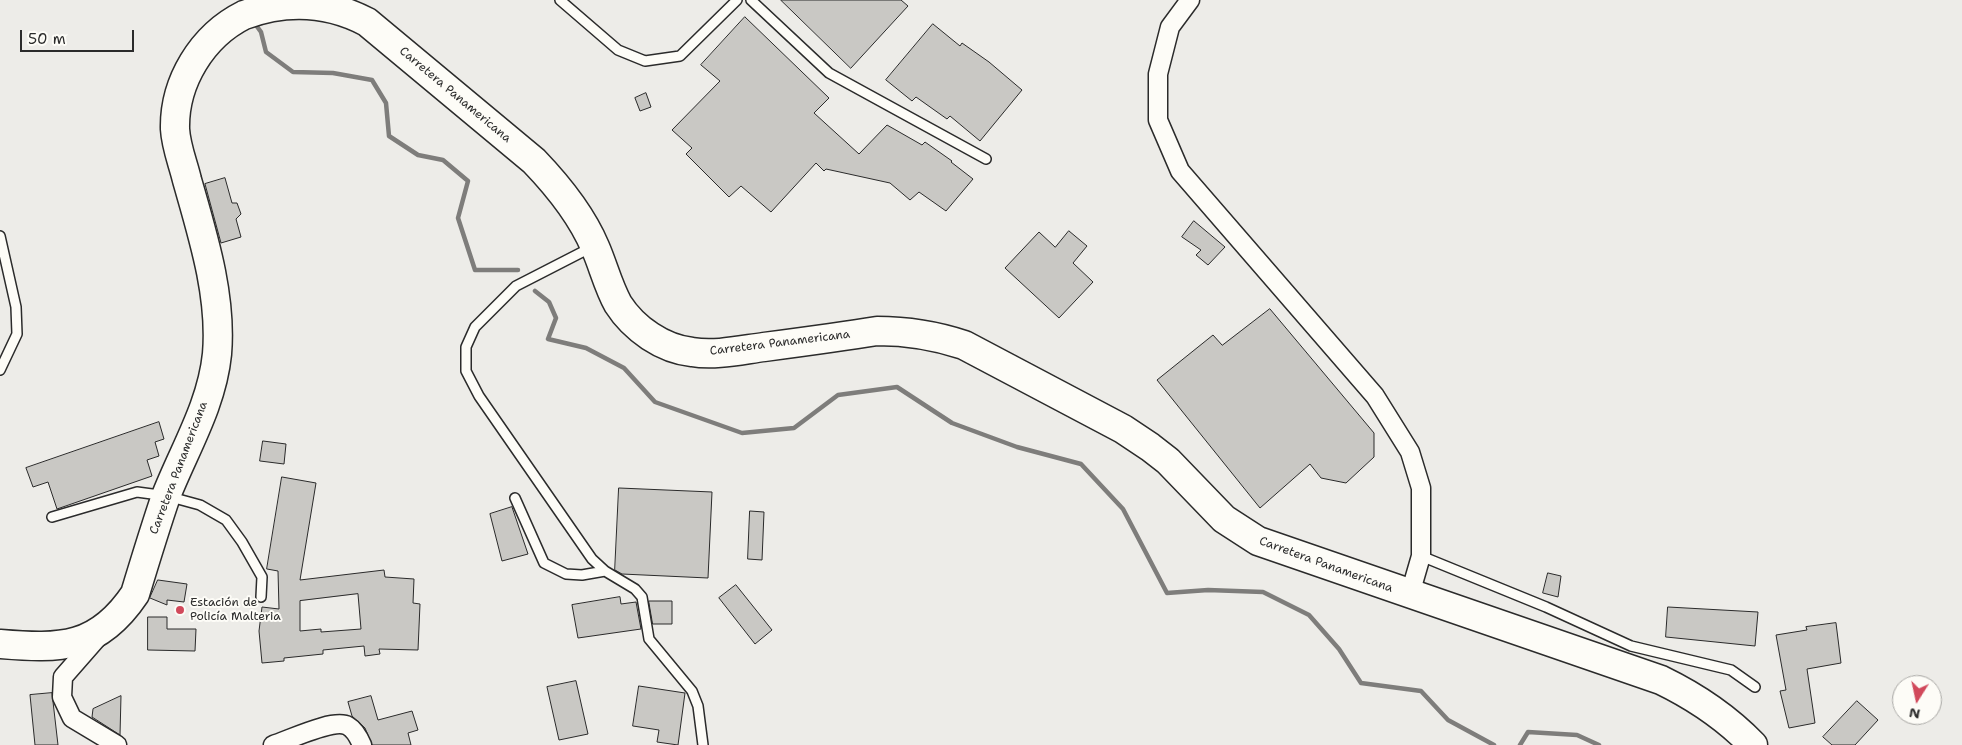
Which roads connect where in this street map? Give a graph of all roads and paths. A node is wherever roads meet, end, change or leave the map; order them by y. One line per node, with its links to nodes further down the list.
1 (560, 0): 2 (lane)
2 (737, 0)
3 (751, 0): 5 (lane)
4 (1190, 0): 12 (street)
5 (986, 159)
6 (0, 236): 8 (lane)
7 (594, 246): 9 (highway, Carretera Panamericana); 13 (lane); 14 (highway, Carretera Panamericana)
8 (0, 370)
9 (167, 496): 11 (lane); 15 (lane); 16 (highway, Carretera Panamericana)
10 (514, 498): 13 (lane)
11 (52, 518)
12 (1421, 556): 14 (street); 18 (lane)
13 (606, 571): 22 (lane)
14 (1410, 594): 23 (highway, Carretera Panamericana)
15 (261, 597)
16 (114, 620): 17 (highway, Carretera Panamericana); 19 (street)
17 (0, 644)
18 (1755, 687)
19 (117, 745)
20 (273, 745): 21 (street)
21 (362, 745)
22 (703, 745)
23 (1753, 745)

